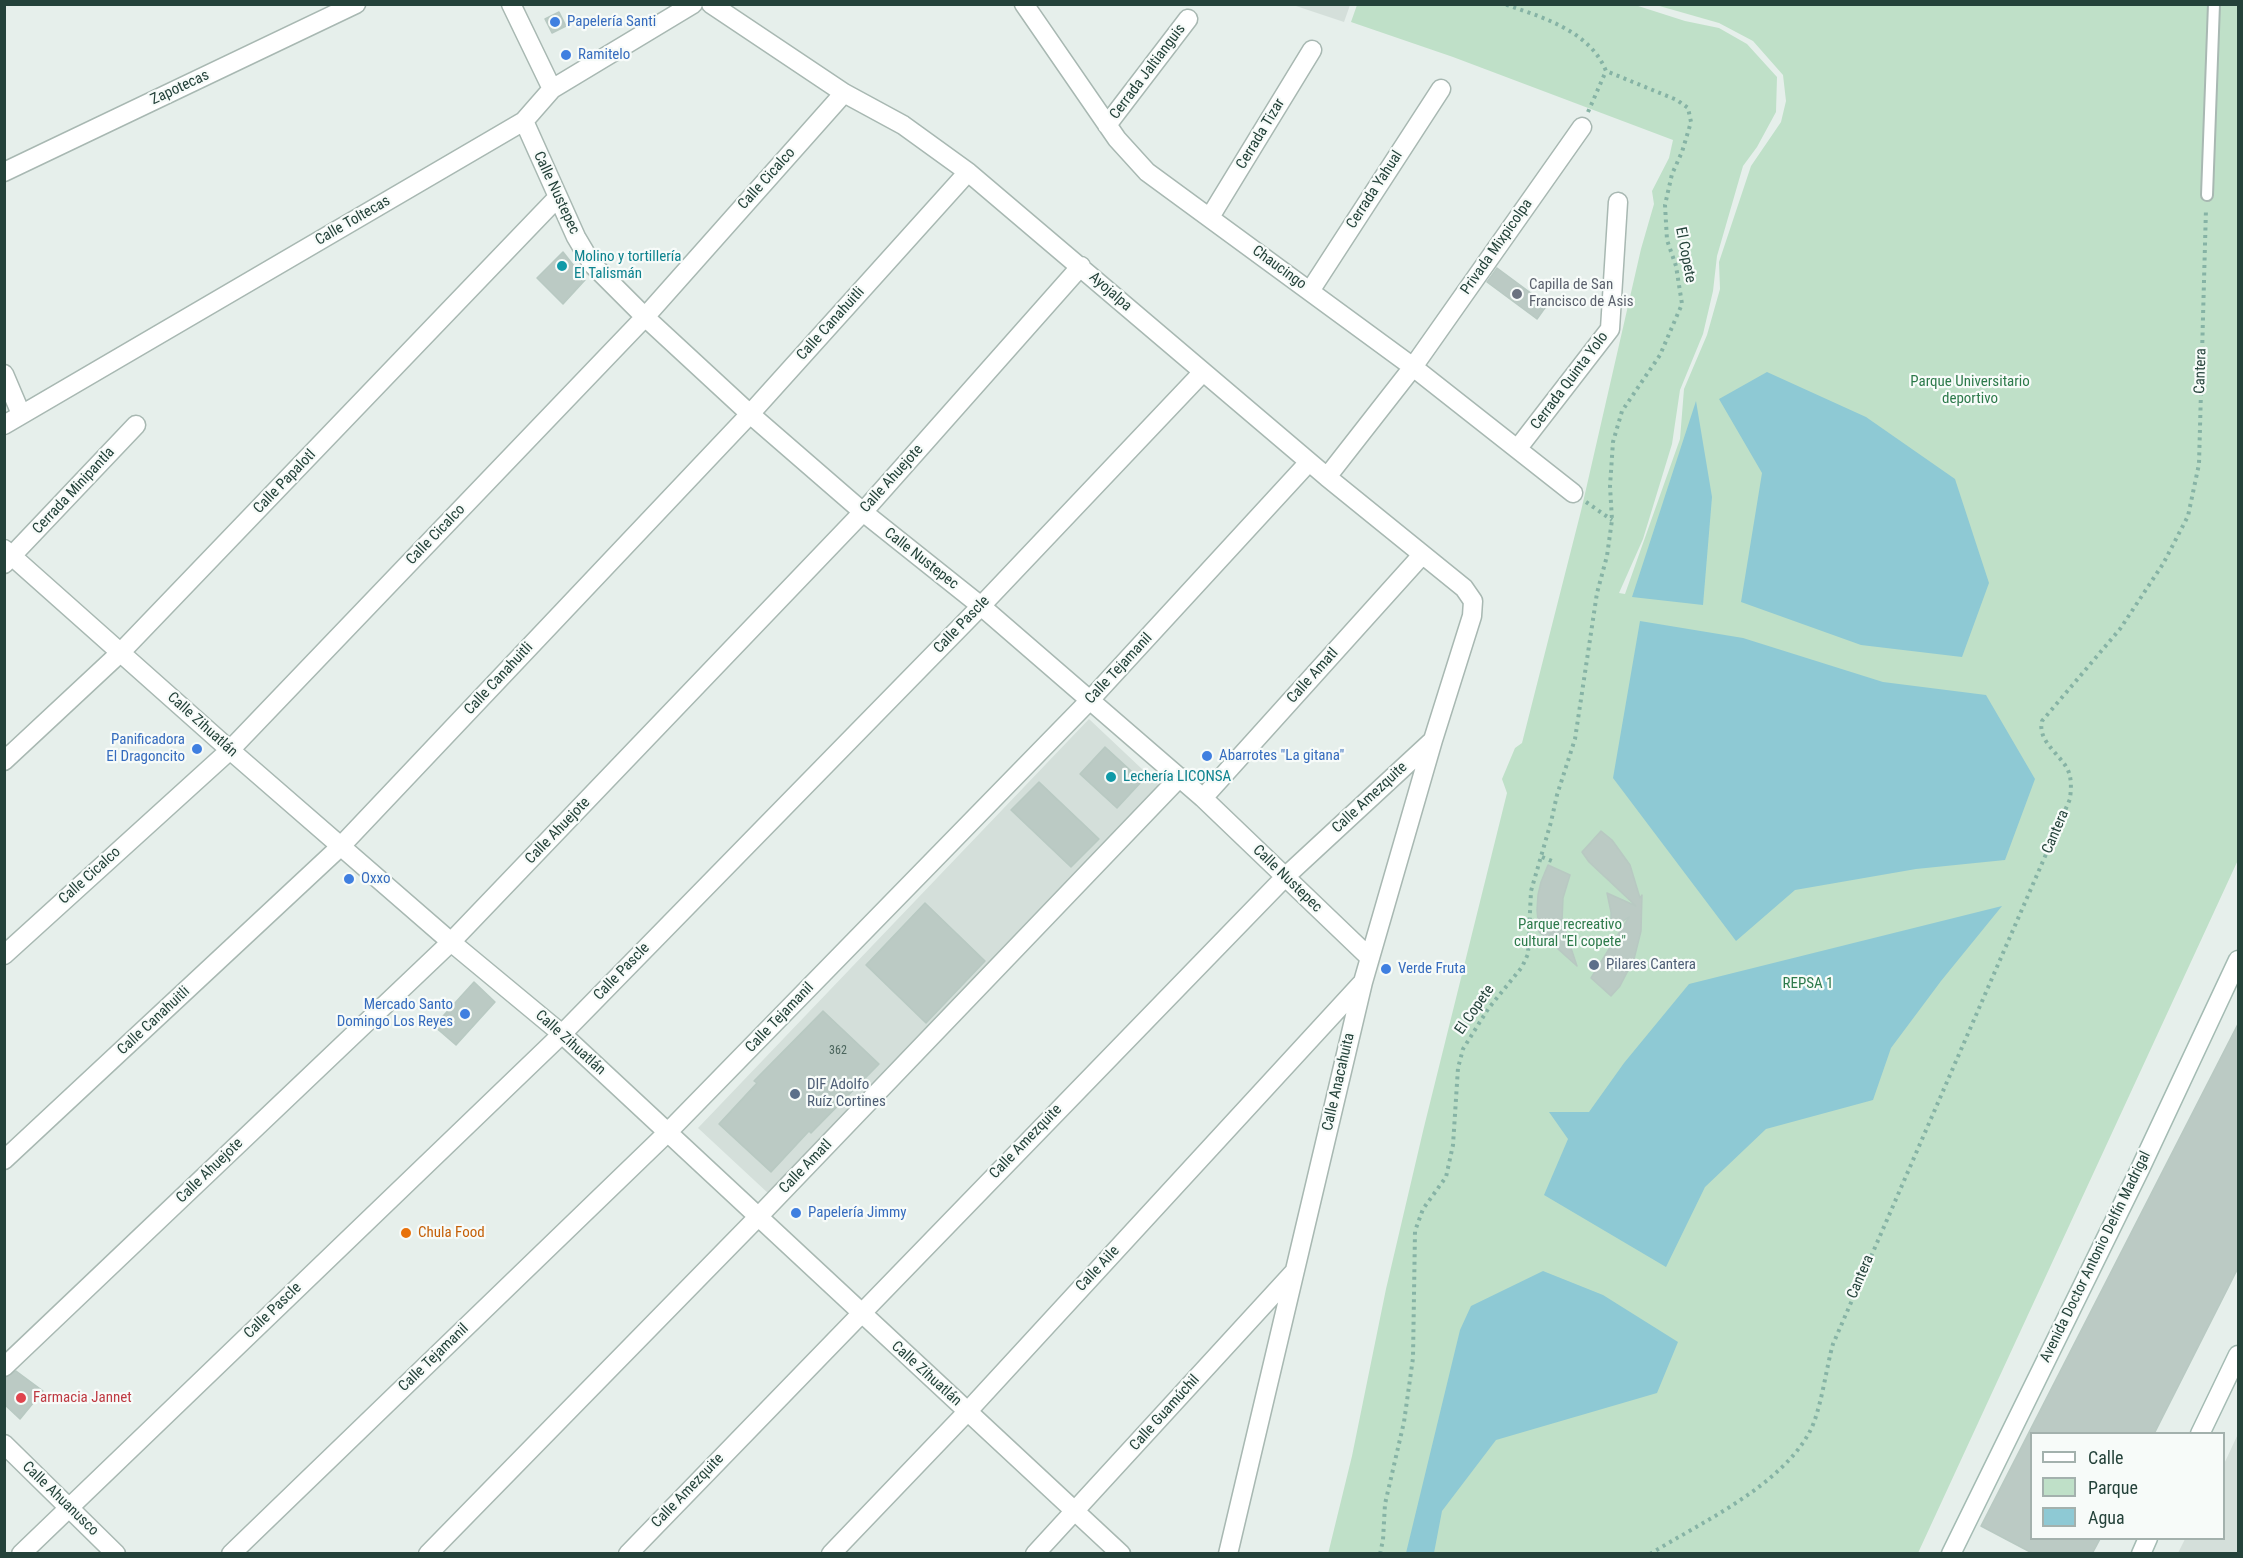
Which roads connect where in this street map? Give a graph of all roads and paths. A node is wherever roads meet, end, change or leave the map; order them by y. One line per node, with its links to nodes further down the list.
1 (356, 4): 17 (street, Zapotecas)
2 (511, 4): 12 (street)
3 (693, 4): 12 (street, Calle Toltecas)
4 (711, 4): 13 (street, Ayojalpa)
5 (1504, 4): 10 (path)
6 (2214, 4): 19 (lane)
7 (1029, 6): 15 (street, Chaucingo)
8 (1188, 19): 15 (street, Cerrada Jaltianguis)
9 (1312, 50): 22 (street, Cerrada Tizar)
10 (1606, 71): 16 (path); 38 (path, El Copete)
11 (1441, 88): 24 (street, Cerrada Yahual)
12 (552, 89): 14 (street, Calle Toltecas)
13 (844, 93): 18 (street, Ayojalpa); 25 (street, Calle Cicalco)
14 (524, 121): 20 (street, Calle Nustepec); 29 (street, Calle Toltecas)
15 (1107, 125): 22 (street, Chaucingo)
16 (1582, 127): 26 (street, Privada Mixpicolpa)
17 (4, 171)
18 (968, 172): 23 (street, Ayojalpa); 30 (street, Calle Canahuitli)
19 (2206, 195): 83 (path, Cantera)
20 (558, 197): 25 (street, Calle Nustepec); 43 (street, Calle Papalotl)
21 (1618, 202): 33 (street, Cerrada Quinta Yolo)
22 (1210, 217): 24 (street, Chaucingo)
23 (1081, 267): 27 (street, Ayojalpa); 37 (street, Calle Ahuejote)
24 (1310, 291): 26 (street, Chaucingo)
25 (645, 317): 30 (street, Calle Nustepec); 46 (street, Calle Cicalco)
26 (1413, 368): 33 (street, Chaucingo); 35 (street)
27 (1203, 372): 34 (street, Ayojalpa); 41 (street, Calle Pascle)
28 (4, 374): 29 (street)
29 (21, 414): 31 (street, Calle Toltecas)
30 (750, 414): 37 (street, Calle Nustepec); 50 (street, Calle Canahuitli)
31 (4, 425)
32 (136, 425): 40 (street, Cerrada Minipantla)
33 (1518, 448): 36 (street, Chaucingo)
34 (1309, 462): 35 (street, Ayojalpa); 44 (street, Calle Tejamanil)
35 (1327, 477): 39 (street, Ayojalpa)
36 (1573, 493): 38 (path)
37 (863, 512): 41 (street, Calle Nustepec); 54 (street, Calle Ahuejote)
38 (1612, 520): 51 (path, El Copete)
39 (1422, 555): 42 (street, Ayojalpa); 49 (street, Calle Amatl)
40 (7, 556): 43 (street, Calle Zihuatlán)
41 (981, 606): 44 (street, Calle Nustepec); 59 (street, Calle Pascle)
42 (1472, 616): 45 (street, Calle Anacahuita)
43 (122, 652): 46 (street, Calle Zihuatlán); 47 (street, Calle Papalotl)
44 (1090, 700): 48 (street, Calle Nustepec); 60 (street, Calle Tejamanil)
45 (1433, 740): 53 (street, Calle Amezquite); 56 (street, Calle Anacahuita)
46 (230, 750): 50 (street, Calle Zihuatlán); 55 (street, Calle Cicalco)
47 (4, 761)
48 (1180, 777): 49 (street, Calle Nustepec); 62 (street, Calle Amatl)
49 (1203, 798): 53 (street, Calle Nustepec)
50 (341, 846): 54 (street, Calle Zihuatlán); 61 (street, Calle Canahuitli)
51 (1542, 857): 52 (path); 82 (path, El Copete)
52 (1552, 861)
53 (1285, 877): 56 (street, Calle Nustepec); 64 (street, Calle Amezquite)
54 (451, 942): 59 (street, Calle Zihuatlán); 66 (street, Calle Ahuejote)
55 (4, 955)
56 (1370, 958): 58 (street, Calle Anacahuita)
57 (2238, 960): 84 (street, Avenida Doctor Antonio Delfín Madrigal)
58 (1363, 982): 63 (street, Calle Anacahuita); 67 (street, Calle Aile)
59 (562, 1034): 60 (street, Calle Zihuatlán); 70 (street, Calle Pascle)
60 (667, 1133): 62 (street, Calle Zihuatlán); 75 (street, Calle Tejamanil)
61 (4, 1160)
62 (758, 1217): 64 (street, Calle Zihuatlán); 76 (street, Calle Amatl)
63 (1294, 1272): 71 (street, Calle Guamúchil); 81 (street, Calle Anacahuita)
64 (860, 1313): 67 (street, Calle Zihuatlán); 77 (street, Calle Amezquite)
65 (2238, 1355): 68 (street)
66 (4, 1367)
67 (968, 1411): 71 (street, Calle Zihuatlán); 78 (street, Calle Aile)
68 (2201, 1432)
69 (4, 1444): 70 (street, Calle Ahuanusco)
70 (69, 1508): 73 (street, Calle Pascle); 74 (street, Calle Ahuanusco)
71 (1075, 1512): 79 (street, Calle Guamúchil); 80 (street, Calle Zihuatlán)
72 (2148, 1540): 85 (street)
73 (21, 1554)
74 (116, 1554)
75 (231, 1554)
76 (428, 1554)
77 (628, 1554)
78 (831, 1554)
79 (1035, 1554)
80 (1121, 1554)
81 (1228, 1554)
82 (1380, 1554)
83 (1650, 1554)
84 (1951, 1554)
85 (2141, 1554)

